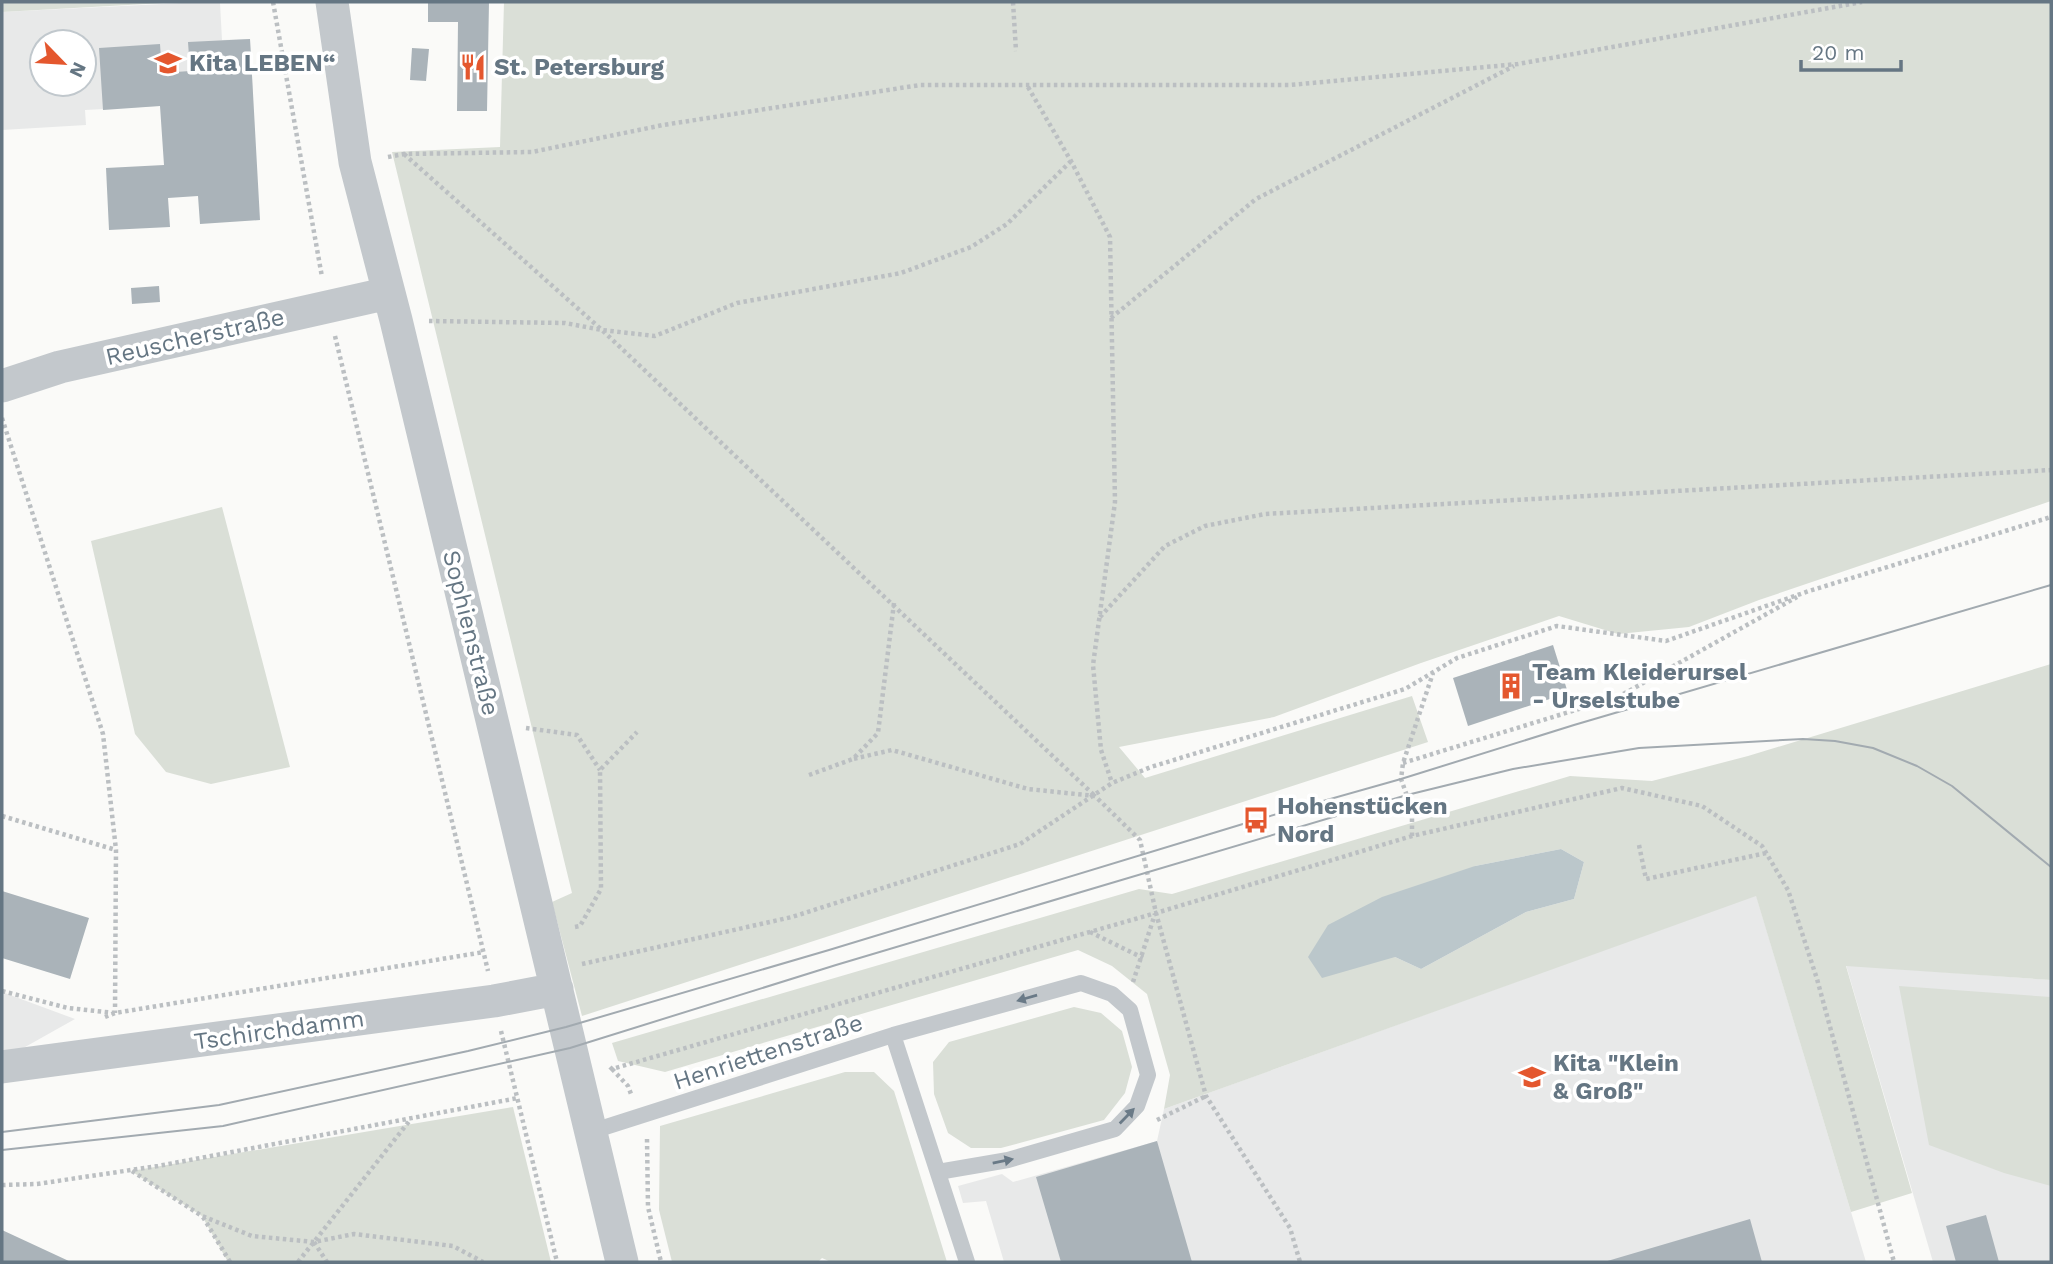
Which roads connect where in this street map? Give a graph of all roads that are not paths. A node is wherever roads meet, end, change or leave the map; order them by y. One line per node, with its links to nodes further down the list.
1 (332, 2): 2 (street, Sophienstraße)
2 (393, 307): 3 (street, Reuscherstraße); 4 (street, Sophienstraße)
3 (2, 386)
4 (556, 989): 6 (street, Tschirchdamm); 7 (street, Sophienstraße)
5 (892, 1035): 7 (lane, Henriettenstraße); 8 (lane, Henriettenstraße); 8 (lane, one-way to 5)
6 (2, 1067)
7 (590, 1132): 9 (street, Sophienstraße)
8 (938, 1172): 10 (lane, Henriettenstraße)
9 (622, 1262)
10 (967, 1262)

